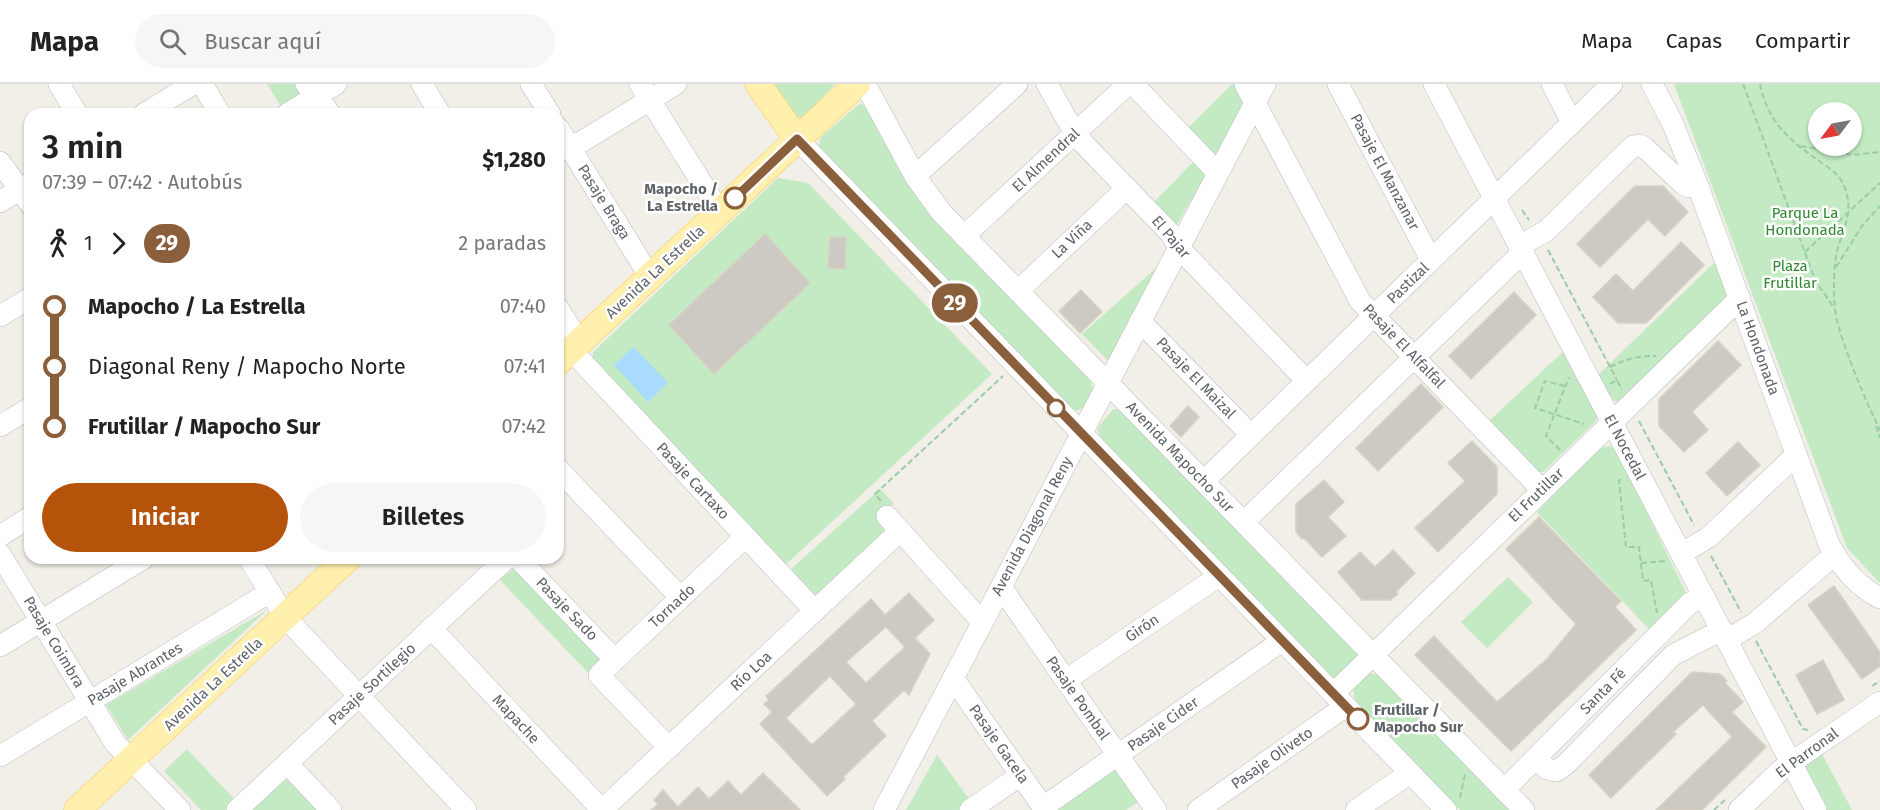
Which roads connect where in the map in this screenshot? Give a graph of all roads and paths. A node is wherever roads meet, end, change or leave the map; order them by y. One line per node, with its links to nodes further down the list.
1 (59, 84): 28 (street)
2 (193, 84): 24 (street)
3 (202, 84): 30 (street)
4 (336, 84): 25 (street)
5 (422, 84): 33 (street)
6 (531, 84): 34 (street)
7 (676, 84): 26 (street)
8 (758, 84): 37 (main road)
9 (857, 84): 37 (main road, Avenida La Estrella)
10 (865, 84): 43 (street, Avenida Mapocho Sur)
11 (1017, 84): 43 (street)
12 (1047, 84): 36 (street, El Pajar)
13 (1128, 84): 36 (street, El Almendral)
14 (1133, 84): 42 (street)
15 (1245, 84): 27 (street, Pasaje El Alfalfal)
16 (1265, 84): 27 (street, Avenida Diagonal Reny)
17 (1338, 84): 59 (street, Pasaje El Manzanar)
18 (1434, 84): 50 (street, El Nocedal)
19 (1552, 84): 35 (street)
20 (1612, 84): 35 (street, Pastizal)
21 (1652, 84): 45 (street, La Hondonada)
22 (1743, 84): 58 (path)
23 (1760, 84): 38 (path)
24 (171, 90): 29 (street)
25 (310, 91): 31 (street); 32 (street)
26 (645, 92): 39 (street); 53 (street)
27 (1255, 103): 42 (street, Avenida Diagonal Reny); 67 (street, Pasaje El Alfalfal)
28 (73, 108)
29 (151, 108)
30 (216, 108)
31 (293, 108)
32 (327, 108)
33 (436, 108)
34 (546, 108)
35 (1572, 123): 50 (street, Pastizal)
36 (1075, 133): 46 (street, El Pajar); 55 (street, El Almendral)
37 (797, 139): 53 (main road, Avenida La Estrella); 73 (street)
38 (1798, 146): 40 (path); 52 (path)
39 (564, 149): 61 (street, Pasaje Braga)
40 (1880, 152)
41 (0, 162): 47 (street)
42 (1218, 173): 56 (street, Avenida Diagonal Reny)
43 (915, 176): 55 (street, Avenida Mapocho Sur)
44 (1880, 183): 52 (path)
45 (1698, 186): 54 (street); 63 (street, La Hondonada)
46 (1127, 188): 56 (street, El Pajar); 62 (street, La Viña)
47 (24, 190)
48 (24, 193): 49 (street)
49 (0, 202)
50 (1497, 203): 54 (path); 57 (street, El Nocedal); 59 (street, Pastizal)
51 (1880, 206): 60 (path)
52 (1848, 211): 58 (path); 60 (path)
53 (720, 212): 61 (main road, Avenida La Estrella)
54 (1540, 235): 57 (street); 74 (path)
55 (964, 236): 62 (street, Avenida Mapocho Sur)
56 (1179, 248): 68 (street, Avenida Diagonal Reny); 77 (street, El Pajar)
57 (1521, 249): 71 (street); 80 (street, El Nocedal)
58 (1805, 252): 65 (path)
59 (1431, 260): 67 (street, Pastizal)
60 (1836, 269): 65 (path)
61 (650, 276): 70 (main road, Avenida La Estrella)
62 (1018, 291): 78 (street, Avenida Mapocho Sur)
63 (1740, 298): 81 (street, El Frutillar); 93 (street, La Hondonada)
64 (24, 302): 66 (street)
65 (1834, 308): 84 (path)
66 (0, 316)
67 (1374, 316): 71 (street, Pasaje El Alfalfal); 77 (street, Pastizal)
68 (1140, 321): 78 (street, Avenida Diagonal Reny); 90 (street, Pasaje El Maizal)
69 (564, 330): 70 (street, Pasaje Cartaxo)
70 (570, 352): 102 (street, Pasaje Cartaxo)
71 (1414, 357): 97 (street, Pasaje El Alfalfal); 99 (street)
72 (1647, 364): 74 (path)
73 (1015, 365): 89 (street); 100 (path)
74 (1610, 367): 76 (path)
75 (1572, 369): 79 (path)
76 (1617, 380): 80 (path); 81 (path)
77 (1307, 381): 90 (street, Pastizal)
78 (1108, 383): 89 (street, Avenida Diagonal Reny); 96 (street, Avenida Mapocho Sur)
79 (1565, 386): 83 (path); 83 (path)
80 (1597, 392): 85 (street, El Nocedal)
81 (1629, 404): 85 (street, El Frutillar); 103 (path)
82 (24, 412): 87 (street)
83 (1554, 414): 86 (path); 92 (path)
84 (1874, 418): 88 (path); 91 (path)
85 (1612, 421): 97 (street, El Frutillar); 106 (street, El Nocedal)
86 (1587, 425)
87 (0, 426)
88 (1880, 430)
89 (1081, 434): 113 (street); 114 (street, Avenida Diagonal Reny)
90 (1251, 435): 96 (street, Pastizal)
91 (1880, 438)
92 (1560, 450)
93 (1796, 455): 103 (street); 105 (street, La Hondonada)
94 (564, 475): 117 (street)
95 (1624, 478): 107 (path)
96 (1204, 481): 99 (street, Avenida Mapocho Sur)
97 (1542, 490): 129 (street, El Frutillar)
98 (24, 521): 101 (street)
99 (1244, 522): 129 (street, Avenida Mapocho Sur)
100 (893, 524): 119 (street, Río Loa); 123 (street)
101 (0, 536)
102 (745, 537): 117 (street, Tornado); 119 (street, Pasaje Cartaxo)
103 (1703, 541): 106 (street); 124 (path)
104 (0, 554): 122 (street, Pasaje Coimbra)
105 (1834, 555): 118 (street, La Hondonada); 124 (street)
106 (1678, 556): 107 (path); 116 (street, El Nocedal)
107 (1641, 563): 121 (path)
108 (134, 564): 122 (street)
109 (253, 564): 115 (street)
110 (341, 564): 120 (main road, Avenida La Estrella)
111 (500, 564): 125 (street, Pasaje Sortilegio)
112 (524, 564): 130 (street, Pasaje Sado)
113 (1219, 576): 127 (street); 132 (street, Girón)
114 (1001, 586): 123 (street, Avenida Diagonal Reny); 132 (street, Pasaje Pombal)
115 (270, 592): 120 (street); 137 (street, Pasaje Abrantes)
116 (1704, 596): 126 (street, El Nocedal); 142 (street, Santa Fé)
117 (681, 598): 130 (street, Tornado)
118 (1880, 598)
119 (815, 611): 139 (street, Río Loa)
120 (285, 616): 135 (street); 143 (main road, Avenida La Estrella)
121 (1658, 619)
122 (41, 621): 128 (street); 137 (street, Pasaje Coimbra)
123 (982, 622): 131 (street, Avenida Diagonal Reny)
124 (1749, 627): 126 (street); 138 (path)
125 (431, 628): 135 (street, Pasaje Sortilegio); 158 (street, Mapache)
126 (1725, 635): 142 (street); 146 (street, El Nocedal)
127 (1282, 641): 136 (street); 140 (street, Pasaje Cider)
128 (0, 646)
129 (1373, 655): 136 (street, El Frutillar); 144 (street, Avenida Mapocho Sur)
130 (615, 660): 139 (street, Tornado)
131 (953, 678): 148 (street, Pasaje Gacela); 159 (street, Avenida Diagonal Reny)
132 (1066, 680): 140 (street, Pasaje Pombal)
133 (1880, 681): 134 (path)
134 (1876, 694): 146 (street, El Parronal)
135 (359, 696): 145 (street, Pasaje Sortilegio); 157 (street)
136 (1339, 700): 147 (street); 161 (street, Pasaje Oliveto)
137 (90, 702): 141 (street, Pasaje Abrantes); 143 (street, Pasaje Coimbra)
138 (1808, 730)
139 (669, 748): 158 (street, Río Loa)
140 (1118, 755): 150 (street, Pasaje Pombal); 152 (street, Pasaje Cider)
141 (0, 756)
142 (1536, 758): 149 (street, Santa Fé)
143 (132, 759): 153 (main road, Avenida La Estrella); 154 (street, Pasaje Coimbra)
144 (1476, 761): 149 (street, Avenida Mapocho Sur); 151 (path)
145 (287, 763): 155 (street, Pasaje Sortilegio); 156 (street)
146 (1791, 763): 164 (street, El Parronal); 165 (street, El Nocedal)
147 (1410, 773): 151 (street); 162 (street)
148 (1021, 775): 152 (street, Pasaje Gacela); 160 (street)
149 (1504, 790): 163 (street, Avenida Mapocho Sur)
150 (1146, 807)
151 (1452, 807)
152 (1044, 809)
153 (77, 810)
154 (180, 810)
155 (237, 810)
156 (331, 810)
157 (466, 810)
158 (602, 810)
159 (884, 810)
160 (970, 810)
161 (1198, 810)
162 (1356, 810)
163 (1524, 810)
164 (1739, 810)
165 (1816, 810)

